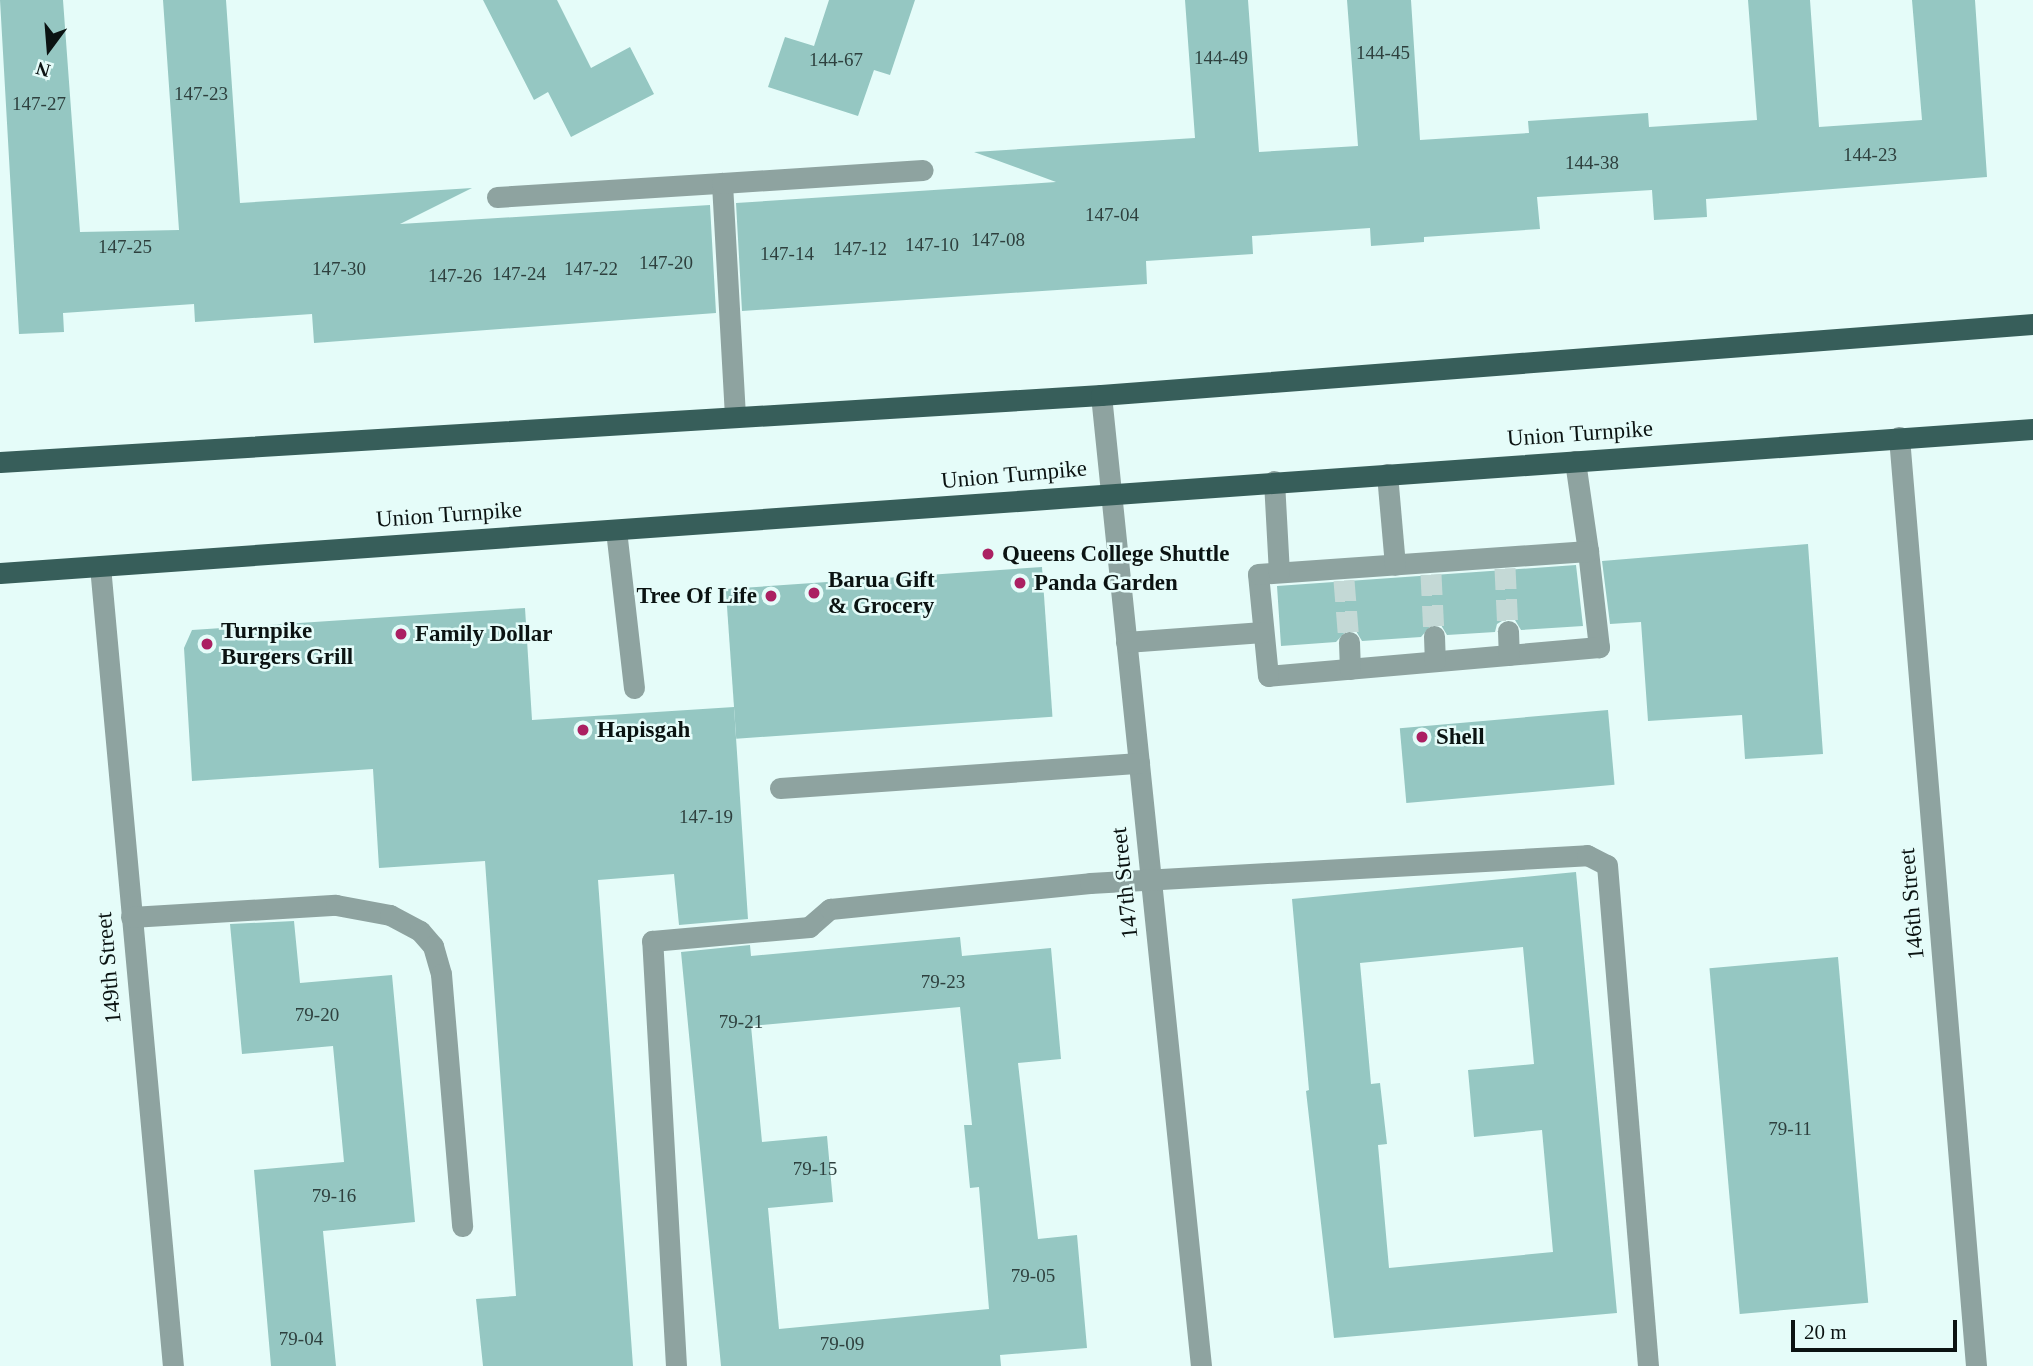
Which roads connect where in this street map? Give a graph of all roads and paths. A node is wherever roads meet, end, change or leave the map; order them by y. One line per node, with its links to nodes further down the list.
1 (923, 170): 2 (street)
2 (722, 183): 3 (street); 6 (street)
3 (497, 197)
4 (2033, 324): 5 (main road)
5 (1101, 395): 6 (main road); 13 (street, 147th Street)
6 (735, 416): 10 (main road)
7 (2033, 429): 8 (main road, Union Turnpike)
8 (1899, 437): 9 (main road, Union Turnpike); 38 (street, 146th Street)
9 (1575, 461): 11 (main road, Union Turnpike); 15 (street)
10 (0, 462)
11 (1387, 474): 12 (main road, Union Turnpike); 16 (street)
12 (1275, 481): 13 (main road, Union Turnpike); 18 (street)
13 (1111, 494): 14 (main road, Union Turnpike); 23 (street, 147th Street)
14 (616, 530): 17 (main road, Union Turnpike); 28 (street)
15 (1588, 551): 16 (street); 25 (street)
16 (1395, 565): 18 (street)
17 (100, 566): 19 (main road, Union Turnpike); 32 (street, 149th Street)
18 (1279, 572): 21 (street)
19 (0, 573)
20 (1508, 631): 25 (street)
21 (1264, 632): 23 (street); 27 (street)
22 (1434, 636): 26 (street)
23 (1126, 642): 29 (street, 147th Street)
24 (1349, 642): 27 (street)
25 (1509, 655): 26 (street)
26 (1435, 661): 27 (street)
27 (1350, 669)
28 (634, 688)
29 (1139, 763): 30 (street); 31 (street, 147th Street)
30 (780, 788)
31 (1151, 879): 35 (street); 36 (street, 147th Street); 37 (street)
32 (131, 916): 33 (street); 34 (street, 149th Street)
33 (462, 1226)
34 (173, 1366)
35 (676, 1366)
36 (1201, 1366)
37 (1648, 1366)
38 (1976, 1366)

